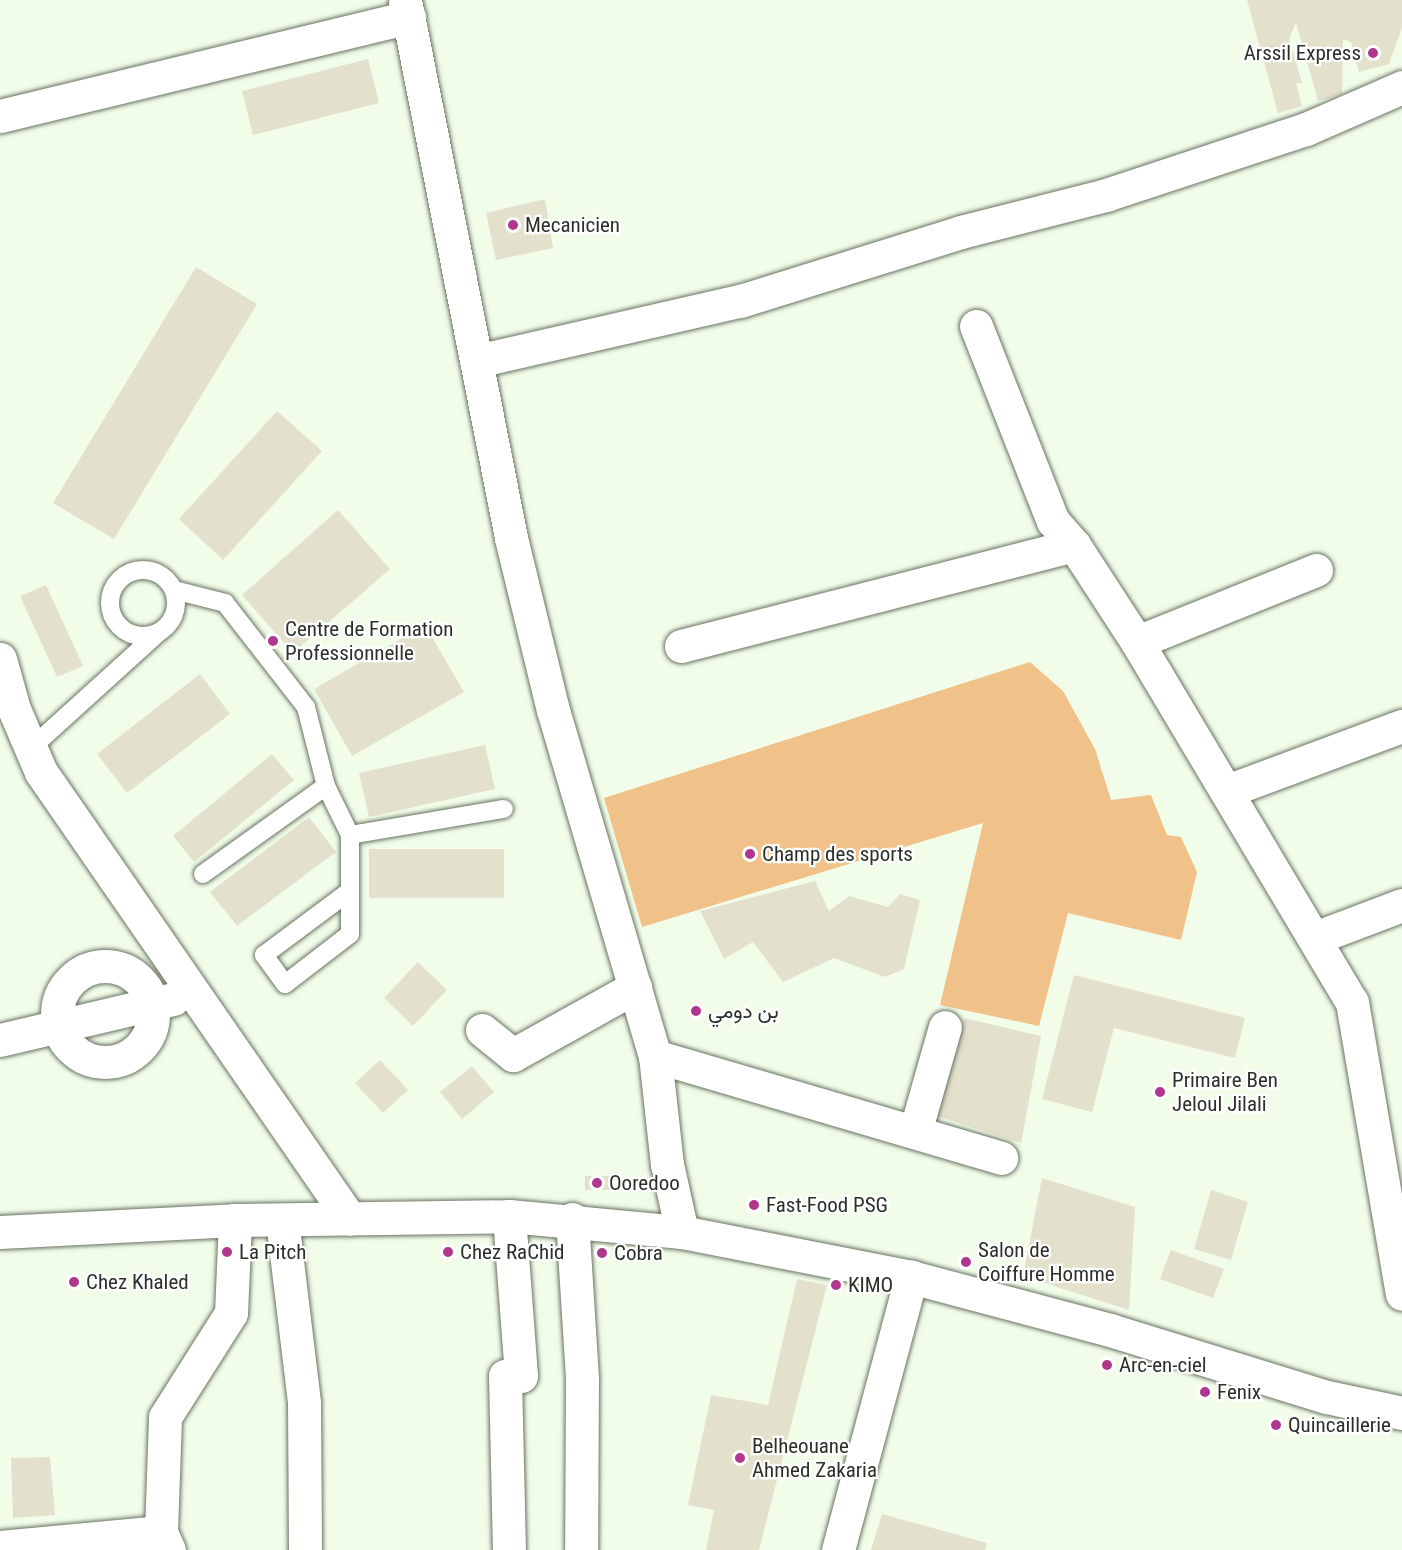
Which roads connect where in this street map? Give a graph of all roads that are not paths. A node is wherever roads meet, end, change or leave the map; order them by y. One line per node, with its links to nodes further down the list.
1 (407, 8): 3 (street); 5 (street)
2 (1402, 87): 5 (street)
3 (0, 116)
4 (976, 326): 6 (street)
5 (477, 361): 26 (street)
6 (1074, 545): 12 (street); 13 (street)
7 (1316, 570): 12 (street)
8 (174, 590): 9 (lane); 10 (lane); 11 (lane)
9 (225, 603): 10 (lane); 18 (lane)
10 (166, 626): 11 (lane); 15 (lane)
11 (122, 629): 15 (lane)
12 (1137, 642): 19 (street)
13 (681, 645)
14 (0, 659): 17 (street)
15 (125, 659): 17 (lane)
16 (1402, 726): 19 (street)
17 (30, 749): 27 (street)
18 (326, 786): 21 (lane); 22 (lane)
19 (1227, 791): 25 (street)
20 (504, 809): 21 (lane)
21 (350, 835): 23 (lane)
22 (203, 874)
23 (350, 891): 23 (lane)
24 (1402, 905): 25 (street)
25 (1315, 938): 44 (street)
26 (635, 987): 31 (street); 33 (street)
27 (193, 994): 28 (street); 37 (street)
28 (152, 1004): 29 (street); 29 (street); 29 (street)
29 (58, 1026): 32 (street)
30 (945, 1027): 34 (street)
31 (482, 1030)
32 (0, 1040)
33 (655, 1056): 34 (street); 42 (street)
34 (915, 1132): 35 (street)
35 (1001, 1158)
36 (509, 1216): 37 (street); 38 (street); 49 (street)
37 (350, 1219): 40 (street)
38 (572, 1219): 42 (street); 50 (street)
39 (235, 1220): 40 (street); 41 (street); 46 (street)
40 (282, 1220): 48 (street)
41 (0, 1232)
42 (682, 1232): 43 (street)
43 (911, 1277): 45 (street); 51 (street)
44 (1402, 1294)
45 (1402, 1413)
46 (165, 1541): 47 (street)
47 (0, 1546)
48 (305, 1550)
49 (510, 1550)
50 (581, 1550)
51 (838, 1550)

